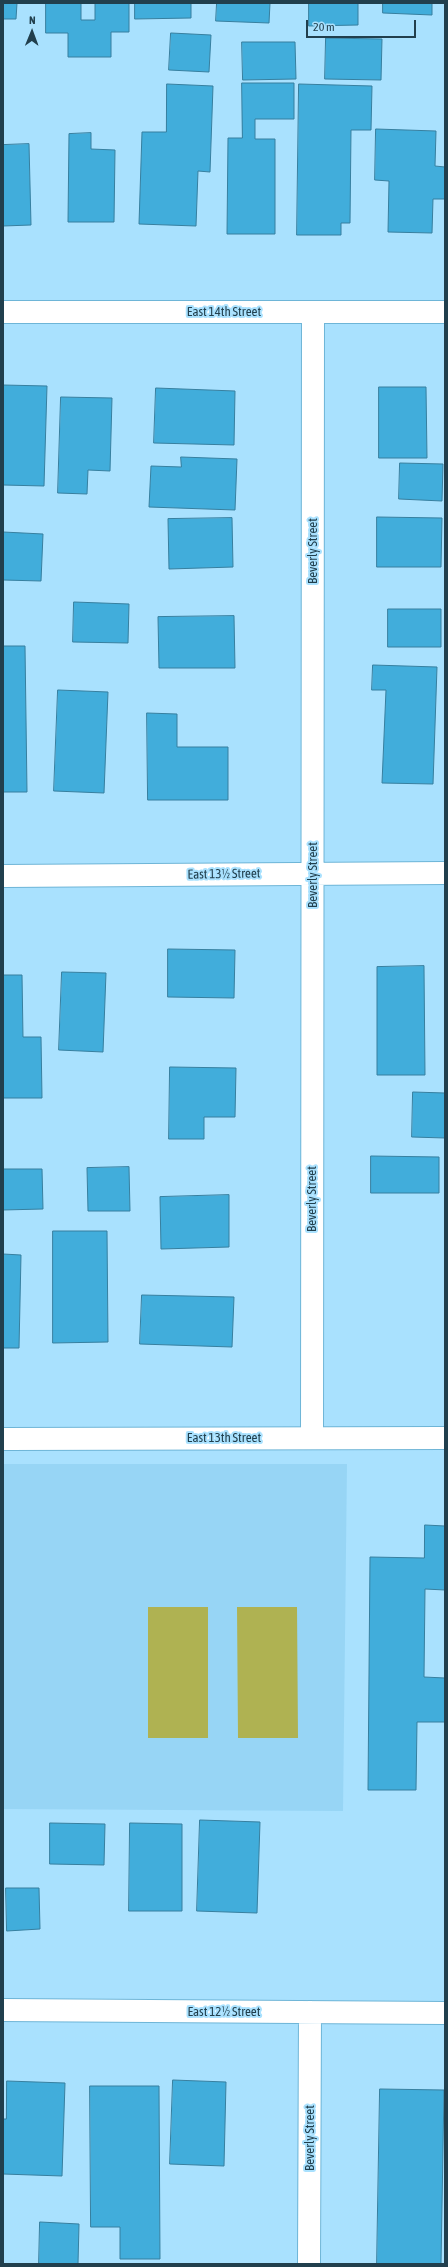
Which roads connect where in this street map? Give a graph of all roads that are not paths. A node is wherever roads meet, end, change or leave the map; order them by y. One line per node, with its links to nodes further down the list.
1 (3, 312): 3 (street, East 14th Street)
2 (445, 312): 3 (street, East 14th Street)
3 (313, 313): 5 (street, Beverly Street)
4 (445, 873): 5 (street, East 13½ Street)
5 (313, 874): 6 (street, East 13½ Street); 7 (street, Beverly Street)
6 (3, 876)
7 (312, 1438): 8 (street, East 13th Street); 9 (street, East 13th Street)
8 (445, 1438)
9 (3, 1439)
10 (3, 2010): 11 (street, East 12½ Street)
11 (310, 2012): 12 (street, East 12½ Street); 13 (street, Beverly Street)
12 (445, 2013)
13 (309, 2264)

